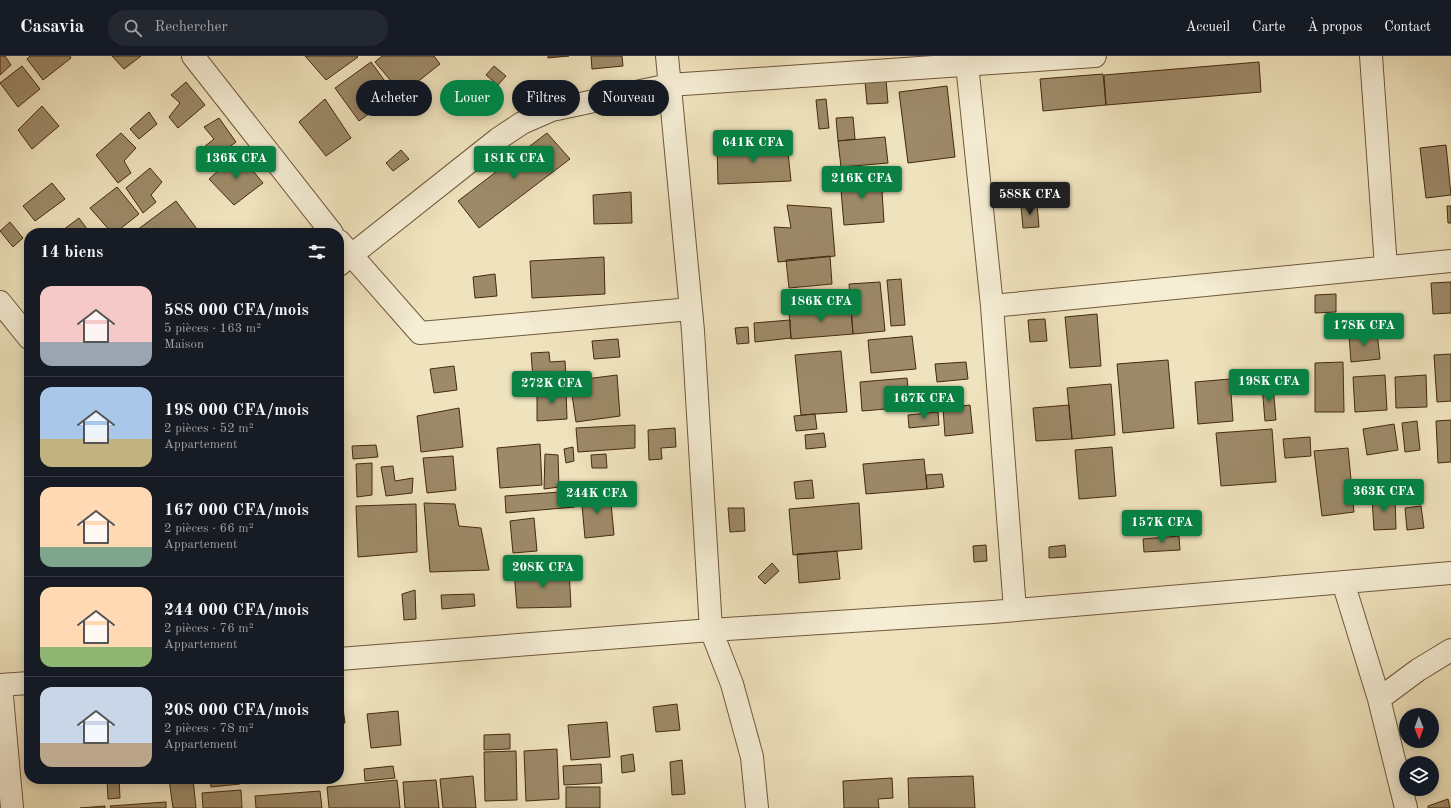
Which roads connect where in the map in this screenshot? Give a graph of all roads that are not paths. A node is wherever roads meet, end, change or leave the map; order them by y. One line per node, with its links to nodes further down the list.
1 (193, 56): 9 (street)
2 (667, 56): 6 (street)
3 (1095, 56): 5 (street)
4 (1371, 56): 13 (street)
5 (967, 64): 7 (street); 15 (street)
6 (669, 80)
7 (669, 85): 16 (street)
8 (588, 102): 10 (street)
9 (328, 228)
10 (344, 253)
11 (344, 255): 16 (street)
12 (1451, 261): 13 (street)
13 (1386, 267): 15 (street)
14 (0, 302): 17 (street)
15 (992, 306): 20 (street)
16 (691, 309): 21 (street)
17 (24, 332)
18 (1451, 573): 19 (street)
19 (1343, 582): 20 (street); 26 (street)
20 (1015, 610): 21 (street)
21 (710, 630): 23 (street); 28 (street)
22 (1451, 650): 26 (street)
23 (344, 659)
24 (24, 683): 25 (street)
25 (1, 685): 27 (street)
26 (1378, 699): 29 (street)
27 (12, 808)
28 (757, 808)
29 (1406, 808)

